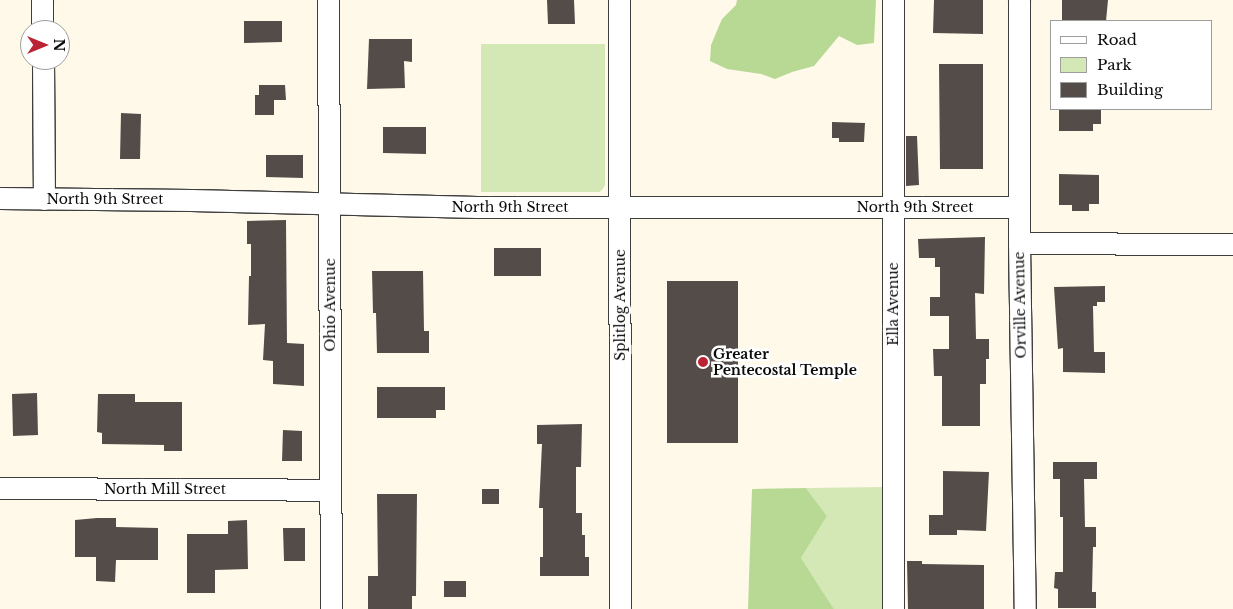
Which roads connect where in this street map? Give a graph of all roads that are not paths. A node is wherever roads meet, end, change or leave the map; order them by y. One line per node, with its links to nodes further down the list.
1 (42, 0): 6 (street)
2 (328, 0): 10 (street, Ohio Avenue)
3 (619, 0): 13 (street, Splitlog Avenue)
4 (893, 0): 11 (street, Ella Avenue)
5 (1019, 0): 12 (street, Orville Avenue)
6 (42, 20)
7 (43, 70): 9 (street)
8 (0, 198): 9 (street, North 9th Street)
9 (44, 199): 10 (street, North 9th Street)
10 (329, 205): 13 (street, North 9th Street); 17 (street, Ohio Avenue)
11 (893, 206): 12 (street, North 9th Street); 13 (street, North 9th Street); 20 (street, Ella Avenue)
12 (1019, 206): 14 (street, Orville Avenue)
13 (619, 207): 19 (street, Splitlog Avenue)
14 (1019, 243): 15 (street); 21 (street, Orville Avenue)
15 (1233, 244)
16 (0, 488): 17 (street, North Mill Street)
17 (330, 490): 18 (street, Ohio Avenue)
18 (331, 609)
19 (620, 609)
20 (893, 609)
21 (1025, 609)

